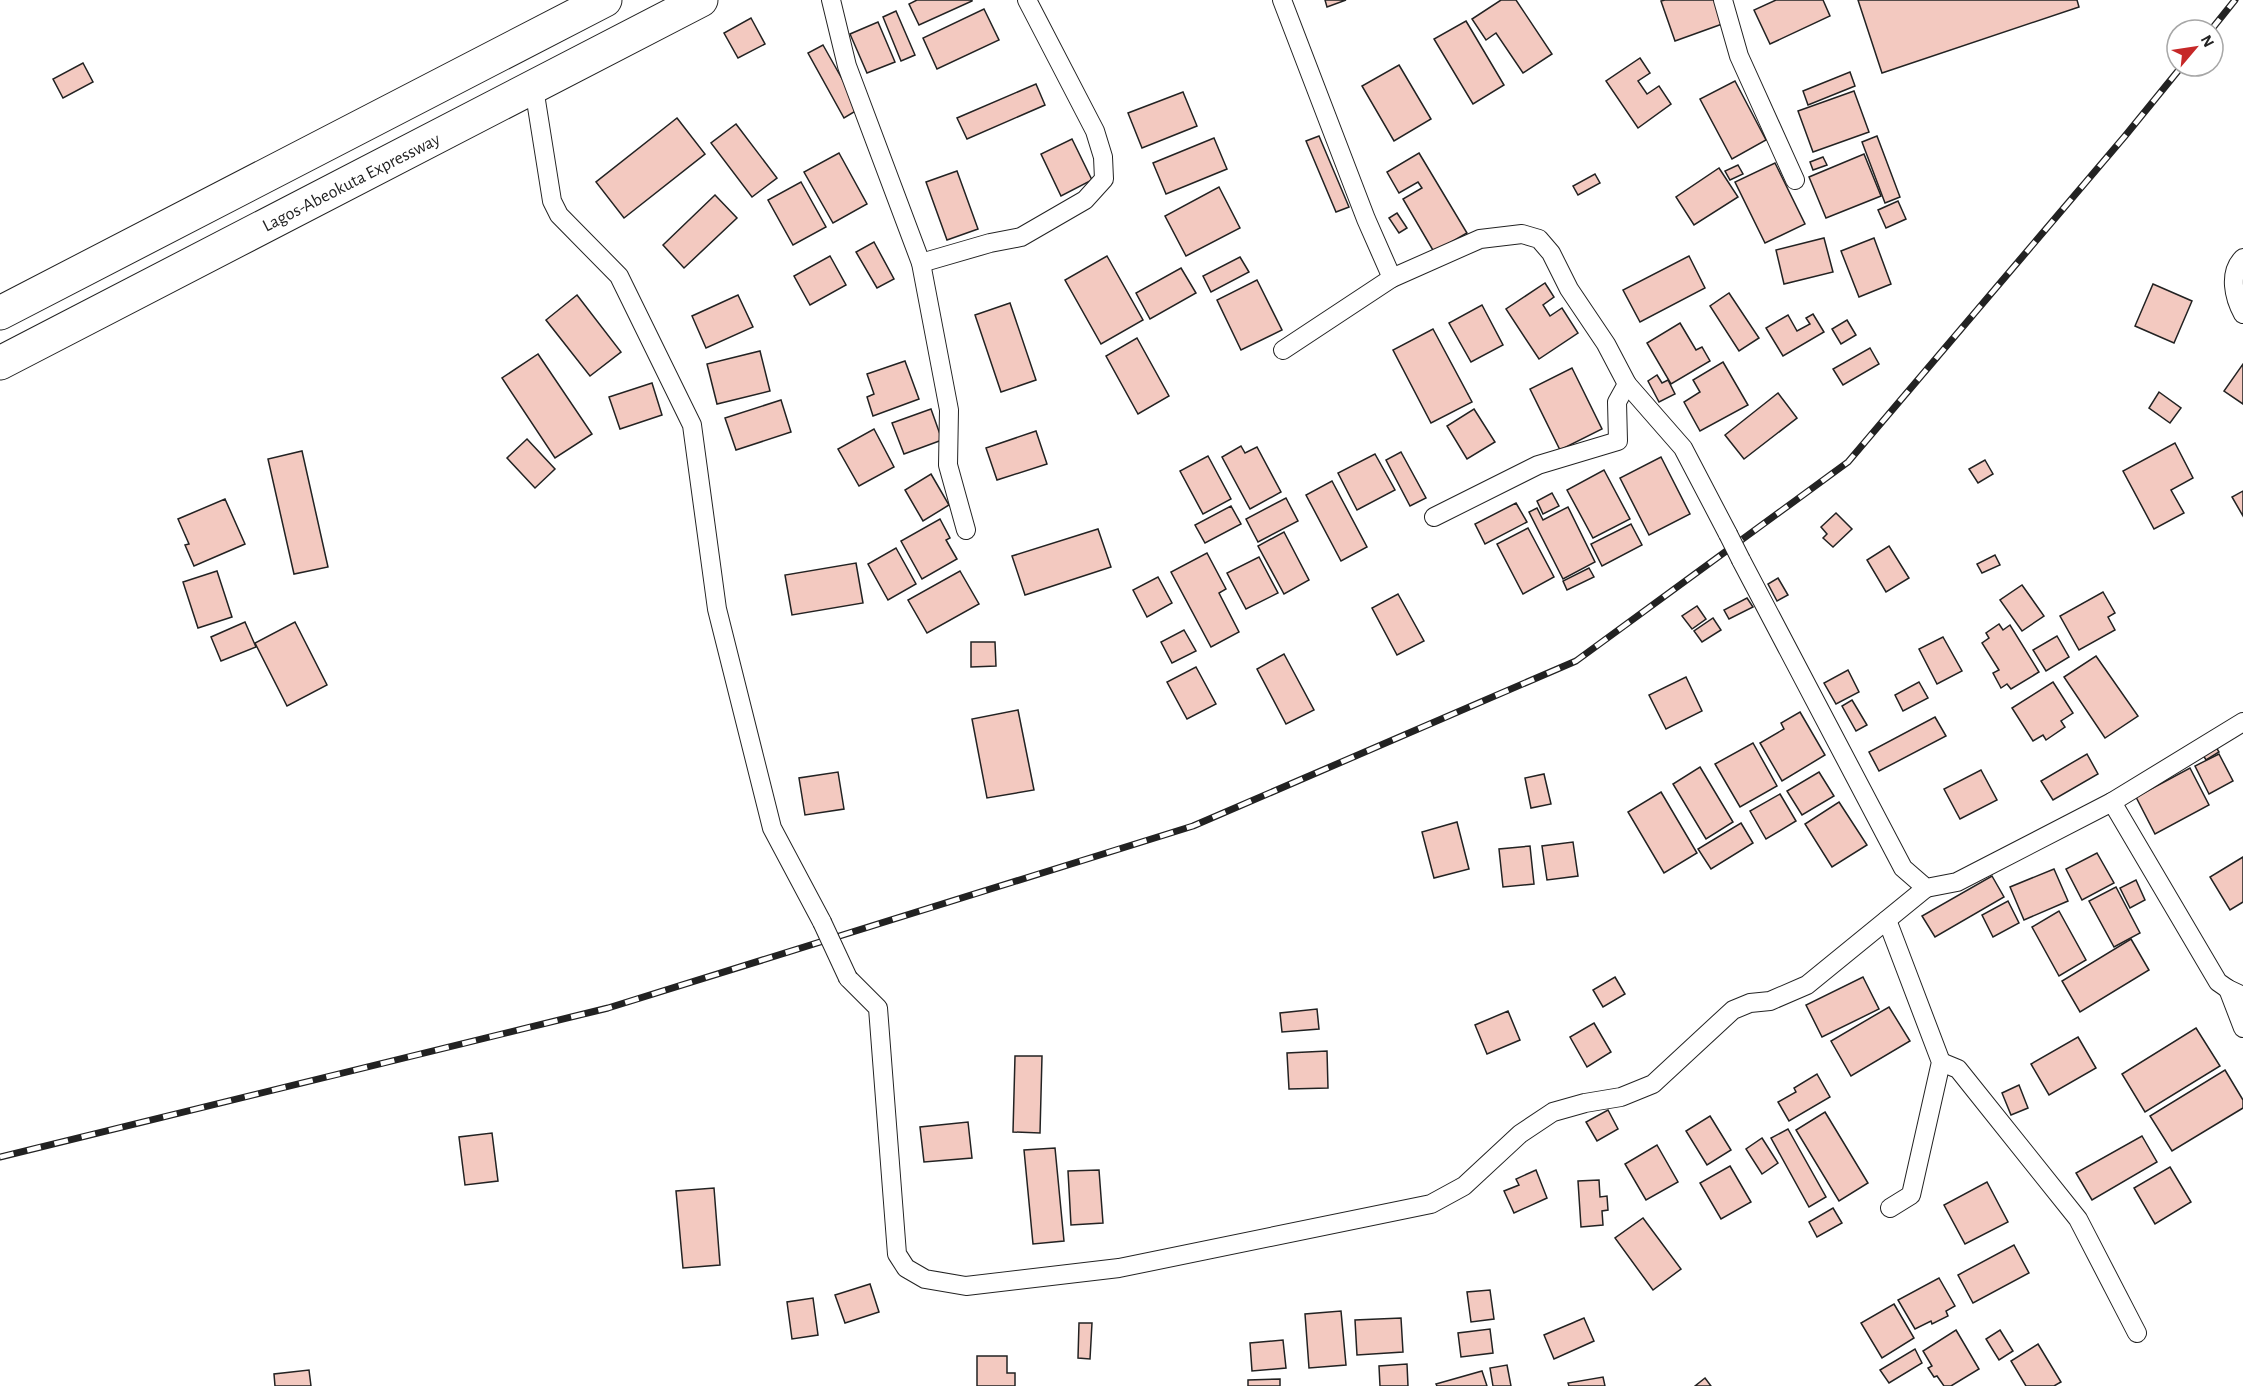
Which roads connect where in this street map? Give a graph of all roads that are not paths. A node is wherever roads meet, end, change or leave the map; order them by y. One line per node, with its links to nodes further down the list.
1 (604, 0): 12 (highway)
2 (701, 0): 7 (highway, Lagos-Abeokuta Expressway)
3 (831, 0): 10 (street)
4 (1027, 0): 10 (street)
5 (1282, 0): 11 (street)
6 (1723, 0): 8 (street)
7 (534, 88): 15 (highway, Lagos-Abeokuta Expressway); 22 (street, bridge)
8 (1795, 180)
9 (2243, 258): 13 (street)
10 (921, 263): 18 (street)
11 (1392, 278): 14 (street); 16 (street)
12 (0, 313)
13 (2243, 314)
14 (1282, 350)
15 (0, 363)
16 (1627, 384): 17 (street); 21 (street, bridge)
17 (1434, 517)
18 (966, 530)
19 (2243, 722): 20 (street)
20 (2112, 802): 21 (street); 23 (street)
21 (1926, 888): 22 (street)
22 (1887, 920): 25 (street)
23 (2236, 993): 24 (street)
24 (2243, 1028)
25 (1941, 1062): 26 (street); 27 (street)
26 (1890, 1208)
27 (2137, 1333)

